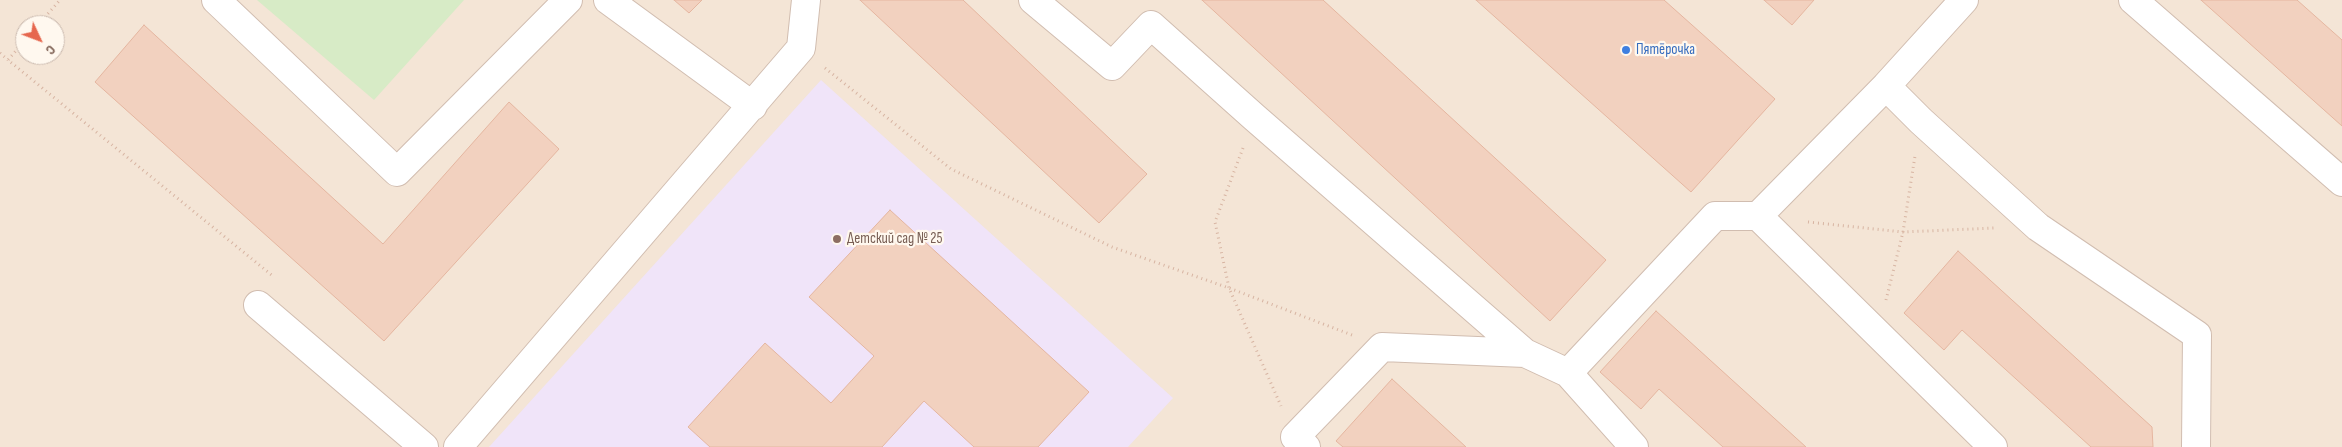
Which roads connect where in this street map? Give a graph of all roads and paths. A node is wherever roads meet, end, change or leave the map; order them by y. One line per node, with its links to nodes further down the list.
1 (60, 0): 9 (path)
2 (216, 0): 3 (lane)
3 (568, 0)
4 (608, 0): 15 (lane)
5 (806, 0): 10 (lane)
6 (1033, 0): 16 (lane)
7 (1964, 0): 14 (lane)
8 (2133, 0): 18 (lane)
9 (47, 15)
10 (801, 48): 15 (lane); 23 (path)
11 (15, 52): 13 (path)
12 (0, 53): 13 (path)
13 (8, 60): 24 (path)
14 (1886, 86): 17 (lane); 19 (lane)
15 (753, 106): 31 (lane)
16 (1254, 118): 23 (path); 27 (lane)
17 (1921, 121): 21 (lane); 22 (path)
18 (2342, 182)
19 (1758, 216): 25 (lane); 28 (lane)
20 (1806, 221): 22 (path)
21 (2038, 227): 22 (path); 34 (lane)
22 (1903, 232): 25 (path)
23 (1228, 288): 26 (path); 29 (path)
24 (258, 305): 30 (lane)
25 (1878, 334): 33 (lane)
26 (1382, 346): 27 (lane); 29 (lane)
27 (1525, 352): 28 (lane)
28 (1568, 374): 32 (lane)
29 (1301, 442)
30 (424, 447)
31 (458, 447)
32 (1634, 447)
33 (1993, 447)
34 (2196, 447)

